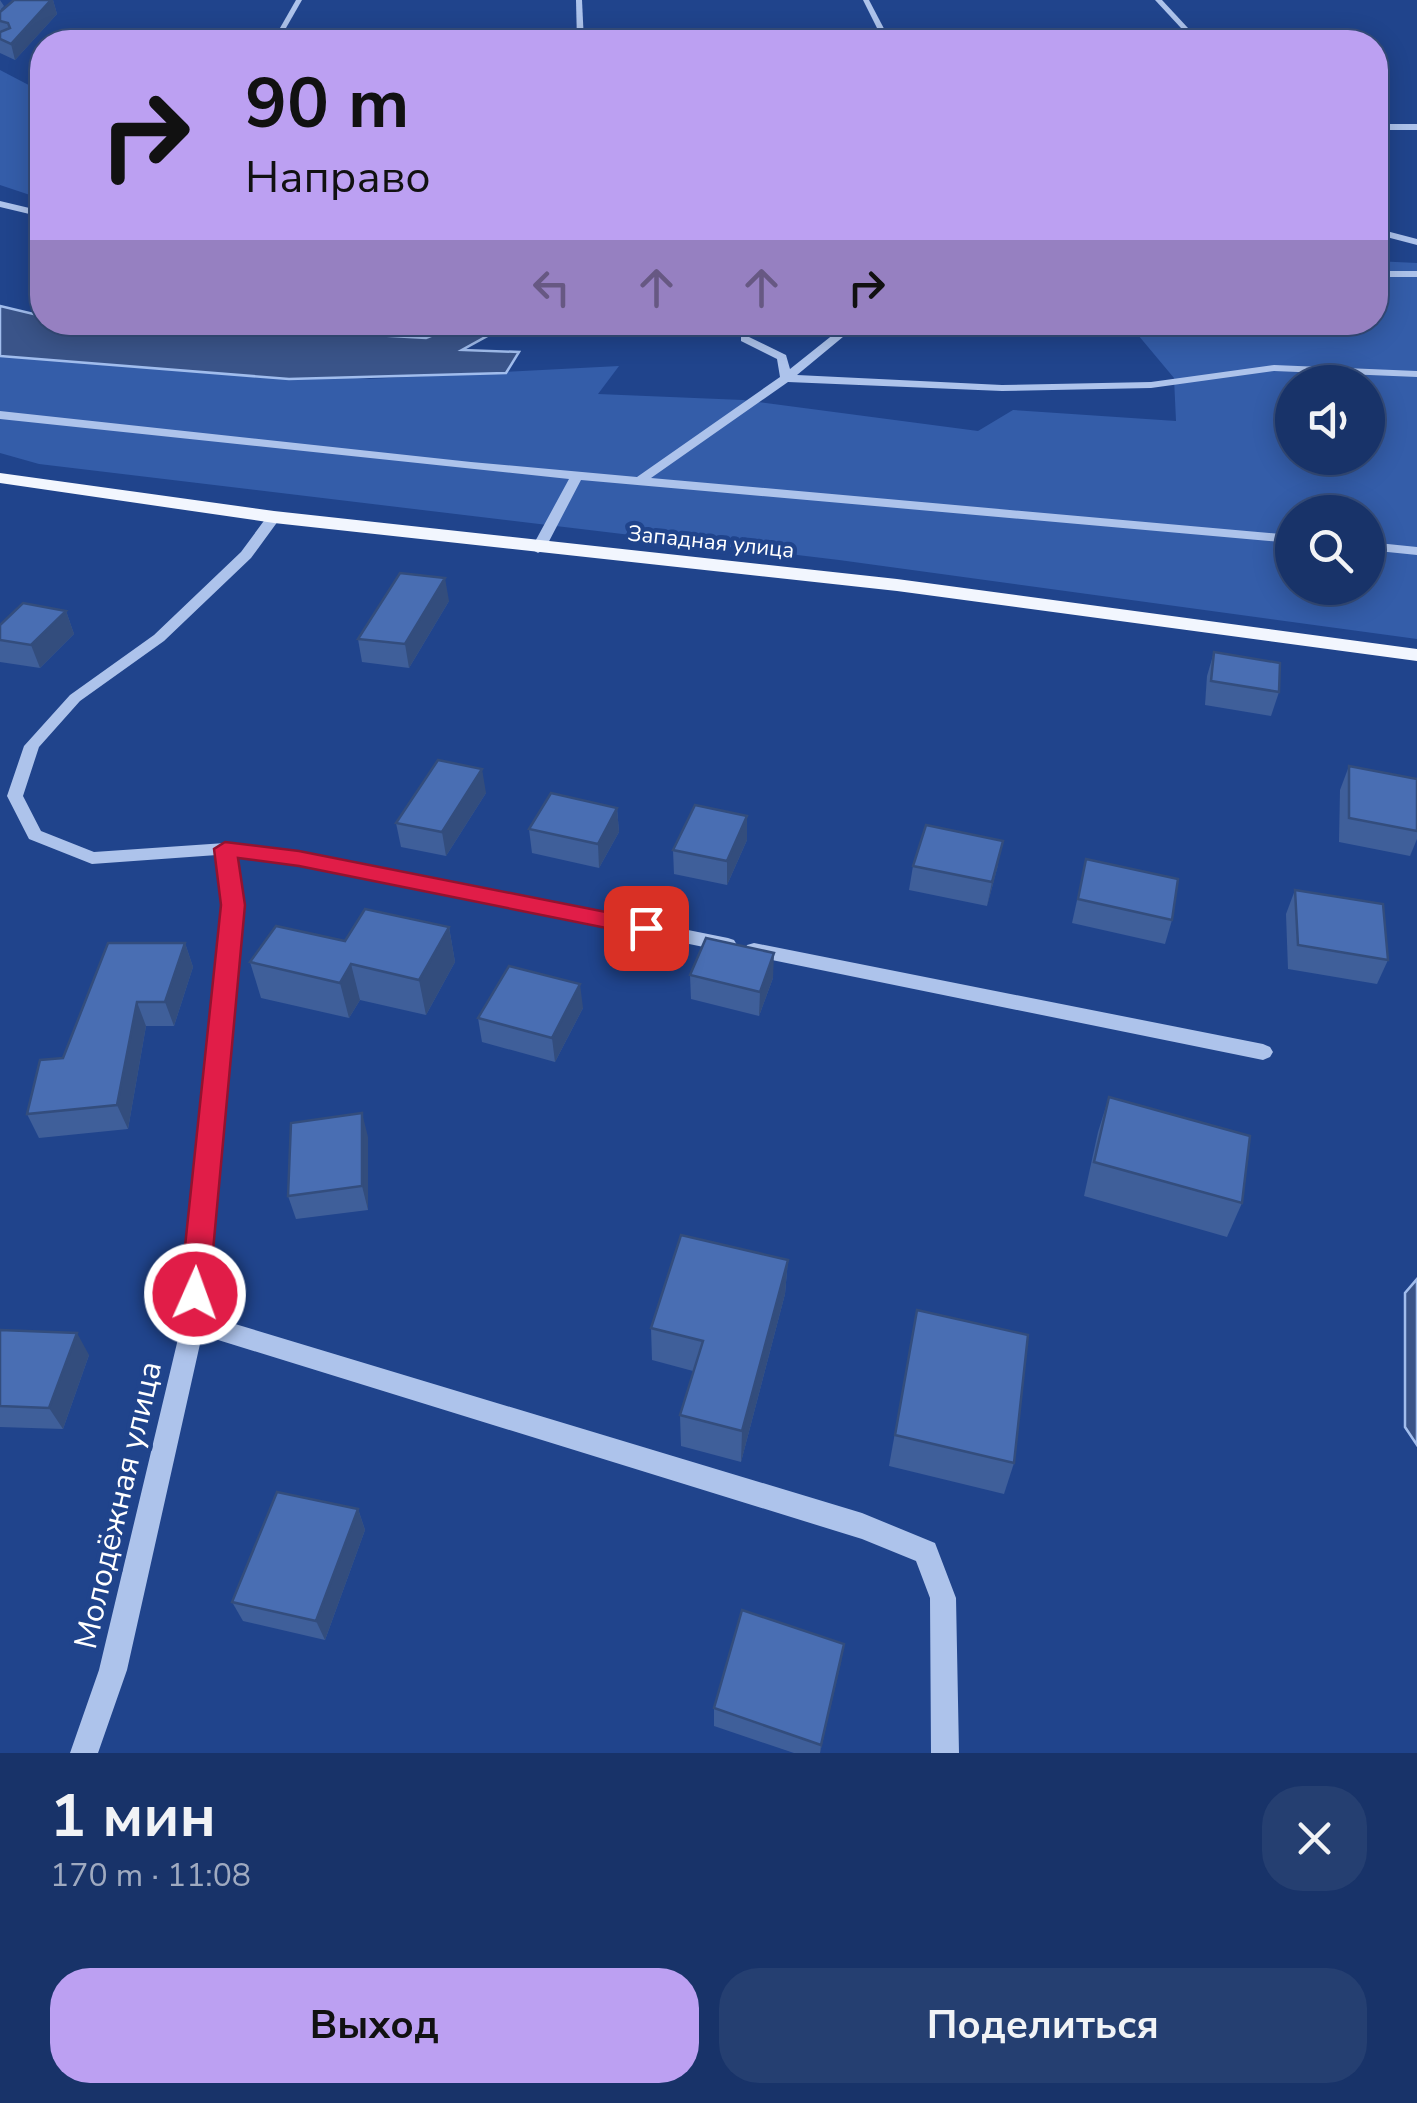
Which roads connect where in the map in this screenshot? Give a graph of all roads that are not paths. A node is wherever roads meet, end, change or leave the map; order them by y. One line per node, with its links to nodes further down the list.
1 (299, 0): 5 (street)
2 (579, 0): 6 (street)
3 (866, 0): 7 (street)
4 (1158, 0): 8 (street)
5 (282, 30)
6 (580, 30)
7 (882, 30)
8 (1187, 30)
9 (1417, 127): 10 (street)
10 (1388, 128)
11 (0, 204): 12 (street)
12 (30, 211)
13 (1388, 234): 14 (street)
14 (1417, 242)
15 (1388, 274): 16 (street)
16 (1417, 274)
17 (840, 335): 20 (street)
18 (745, 339): 20 (street)
19 (1417, 374): 20 (street)
20 (786, 378): 24 (street)
21 (0, 416): 22 (street)
22 (578, 474): 24 (street); 28 (street)
23 (0, 478): 25 (main road, Западная улица)
24 (642, 478): 26 (street)
25 (274, 517): 28 (main road, Западная улица); 31 (street)
26 (1275, 537)
27 (1385, 548): 29 (street)
28 (538, 549): 30 (main road, Западная улица)
29 (1417, 551)
30 (1417, 654)
31 (225, 849): 32 (street); 33 (street, Молодёжная улица)
32 (1263, 1052)
33 (194, 1322): 34 (street, Молодёжная улица); 35 (street)
34 (84, 1753)
35 (944, 1753)

